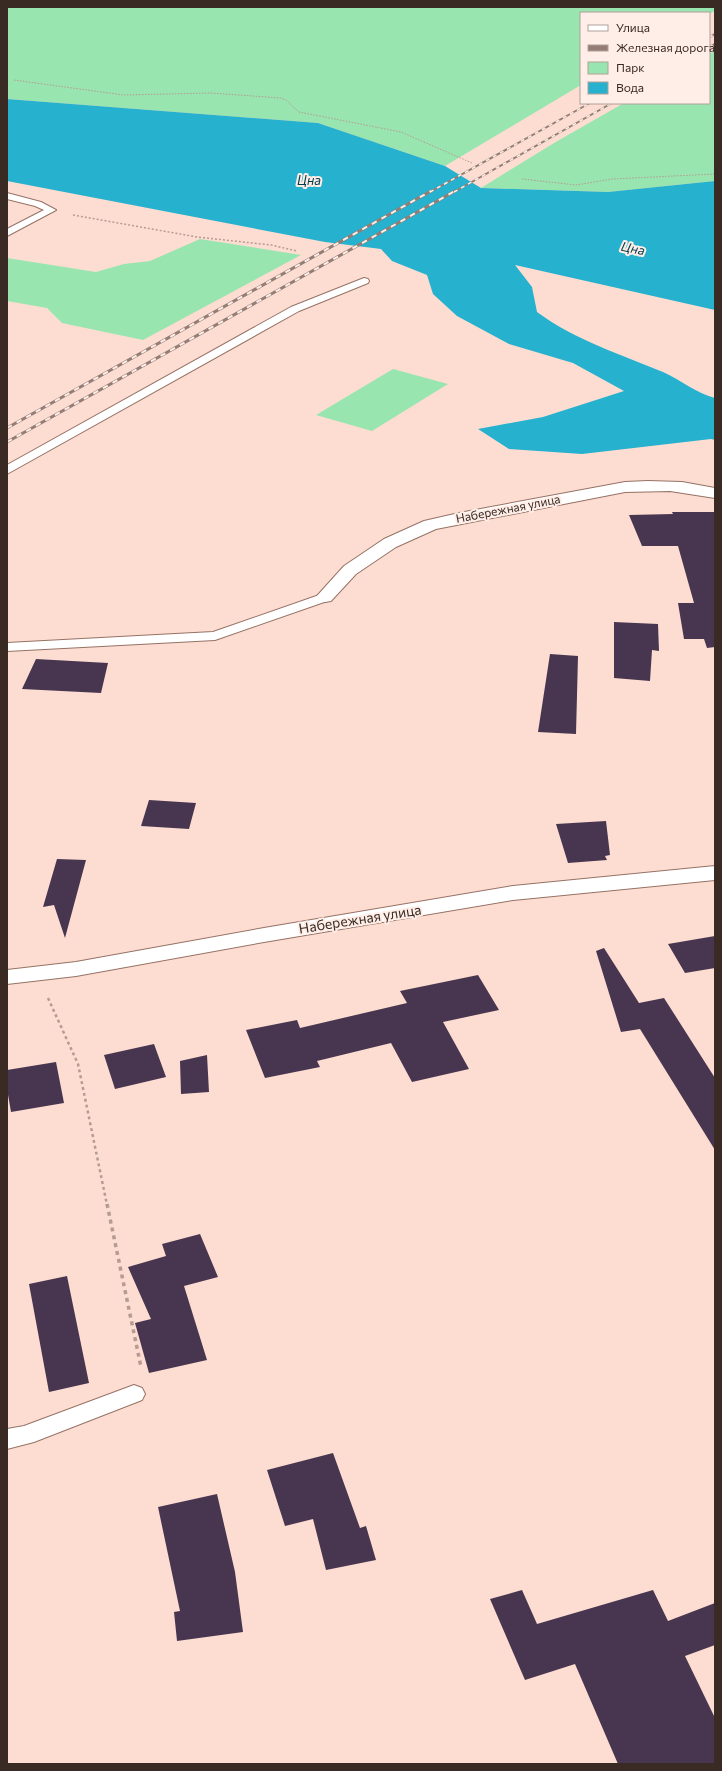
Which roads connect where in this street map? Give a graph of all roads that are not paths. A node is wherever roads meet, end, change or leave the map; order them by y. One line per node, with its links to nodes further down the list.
1 (7, 196): 2 (lane)
2 (7, 233)
3 (364, 280): 4 (lane)
4 (7, 470)
5 (715, 493): 6 (street, Набережная улица)
6 (325, 597): 7 (lane)
7 (7, 648)
8 (715, 873): 9 (street, Набережная улица)
9 (7, 977)
10 (134, 1394): 11 (lane)
11 (7, 1439)

